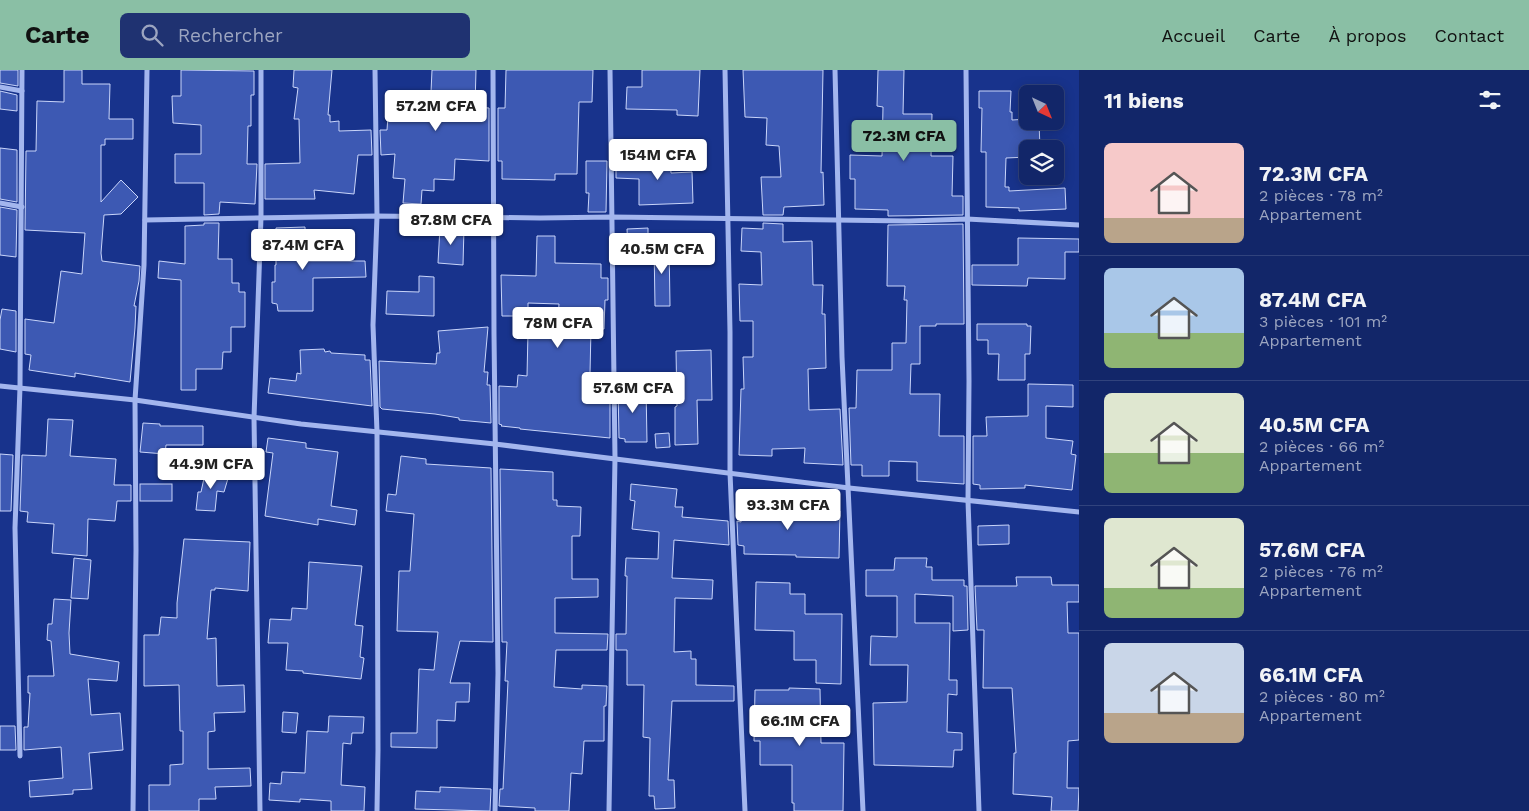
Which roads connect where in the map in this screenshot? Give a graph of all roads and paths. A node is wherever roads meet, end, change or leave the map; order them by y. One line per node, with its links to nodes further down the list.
1 (22, 70): 11 (street)
2 (148, 70): 21 (street)
3 (261, 70): 15 (street)
4 (375, 70): 14 (street)
5 (493, 70): 17 (street)
6 (610, 70): 16 (street)
7 (725, 70): 18 (street)
8 (835, 70): 19 (street)
9 (966, 70): 20 (street)
10 (0, 87): 11 (street)
11 (22, 91): 13 (street)
12 (0, 203): 13 (street)
13 (22, 207): 24 (street)
14 (377, 216): 15 (street); 17 (street); 27 (street)
15 (261, 217): 21 (street); 26 (street)
16 (612, 217): 17 (street); 18 (street); 29 (street)
17 (494, 218): 28 (street)
18 (727, 218): 19 (street); 30 (street)
19 (839, 219): 20 (street); 31 (street)
20 (967, 219): 22 (street); 32 (street)
21 (145, 220): 25 (street)
22 (1079, 225)
23 (0, 386): 24 (street)
24 (20, 387): 25 (street); 34 (street)
25 (135, 400): 26 (street); 35 (street)
26 (254, 418): 27 (street); 36 (street)
27 (377, 432): 28 (street); 37 (street)
28 (495, 444): 29 (street); 38 (street)
29 (615, 458): 30 (street); 39 (street)
30 (730, 473): 31 (street); 40 (street)
31 (849, 488): 32 (street); 41 (street)
32 (968, 501): 33 (street); 42 (street)
33 (1079, 512)
34 (20, 756)
35 (133, 811)
36 (260, 811)
37 (377, 811)
38 (495, 811)
39 (609, 811)
40 (745, 811)
41 (863, 811)
42 (979, 811)

